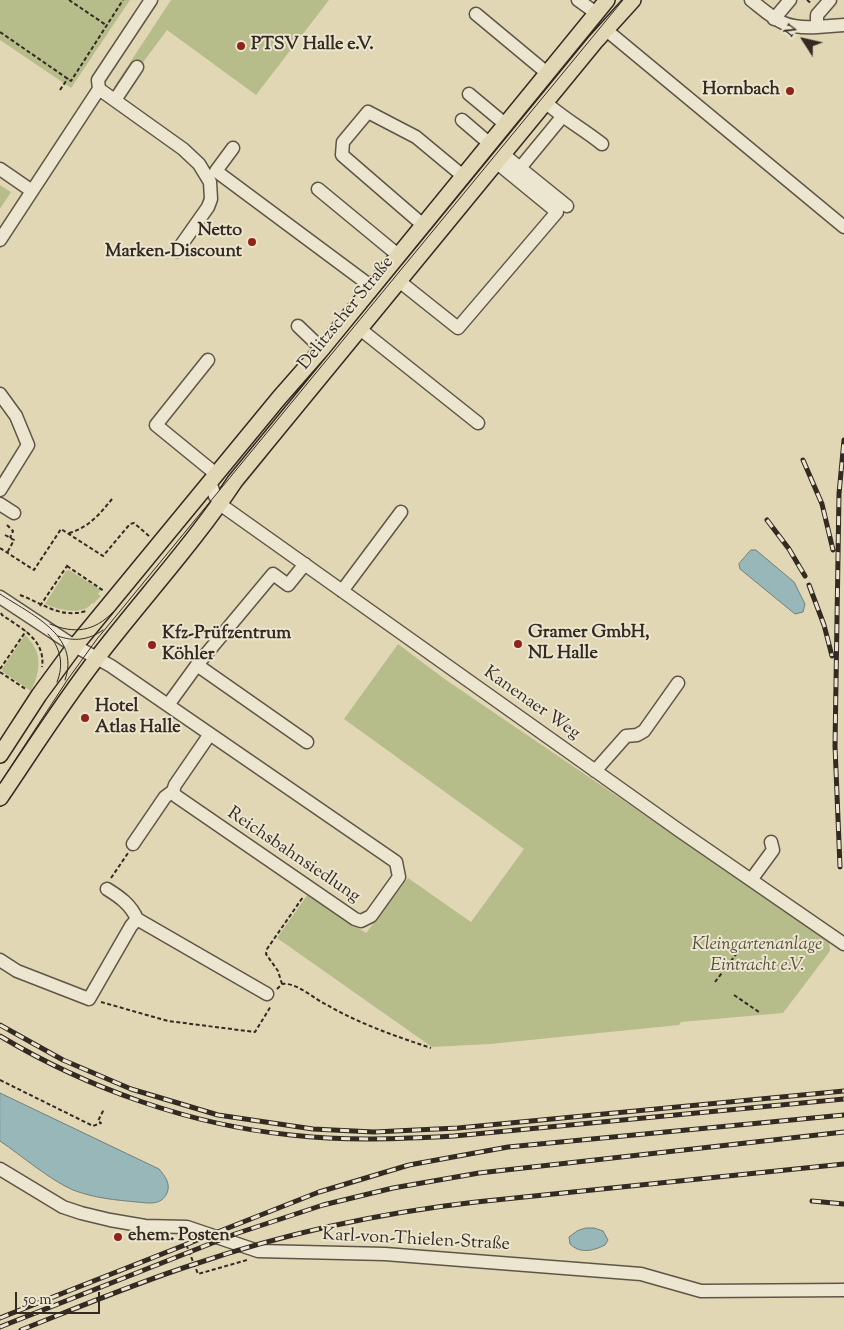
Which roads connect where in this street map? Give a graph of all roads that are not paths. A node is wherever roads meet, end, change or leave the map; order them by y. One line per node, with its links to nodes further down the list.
1 (150, 0): 16 (street)
2 (578, 0): 9 (street)
3 (607, 0): 9 (main road, Delitzscher Straße)
4 (633, 0): 13 (main road, Delitzscher Straße)
5 (751, 0): 10 (street)
6 (790, 0): 10 (street)
7 (830, 0): 12 (street)
8 (476, 14): 15 (street)
9 (596, 14): 15 (main road, Delitzscher Straße)
10 (774, 19): 12 (street)
11 (844, 25): 12 (street)
12 (817, 27)
13 (605, 29): 19 (main road, Delitzscher Straße); 35 (street)
14 (137, 67): 18 (street)
15 (547, 73): 22 (main road, Delitzscher Straße)
16 (99, 89): 18 (street); 32 (street)
17 (469, 94): 22 (street)
18 (117, 99): 25 (street); 37 (street)
19 (545, 102): 20 (street); 27 (main road, Delitzscher Straße)
20 (562, 117): 24 (street); 28 (street)
21 (462, 120): 23 (street)
22 (506, 124): 23 (main road, Delitzscher Straße)
23 (490, 144): 30 (main road, Delitzscher Straße)
24 (602, 144)
25 (187, 147)
26 (233, 148): 40 (street)
27 (500, 158): 28 (street); 39 (main road, Delitzscher Straße); 39 (street)
28 (520, 168): 33 (street)
29 (0, 169): 32 (street)
30 (463, 176): 34 (main road, Delitzscher Straße); 34 (street)
31 (318, 189): 38 (street)
32 (32, 191): 36 (street)
33 (567, 206)
34 (423, 225): 38 (main road, Delitzscher Straße)
35 (844, 227)
36 (0, 240)
37 (177, 252)
38 (398, 255): 40 (main road, Delitzscher Straße)
39 (398, 281): 42 (main road, Delitzscher Straße)
40 (372, 287): 43 (main road, Delitzscher Straße)
41 (298, 326): 43 (street)
42 (360, 329): 46 (street); 49 (main road, Delitzscher Straße)
43 (322, 349): 47 (main road, Delitzscher Straße)
44 (208, 360): 47 (street)
45 (0, 394): 48 (street)
46 (478, 423)
47 (213, 478): 49 (street, Kanenaer Weg); 56 (main road, Delitzscher Straße)
48 (0, 490)
49 (220, 503): 53 (street, Kanenaer Weg); 57 (main road, Delitzscher Straße)
50 (0, 504): 52 (street)
51 (401, 512): 54 (street)
52 (14, 513)
53 (305, 564): 54 (street, Kanenaer Weg); 58 (street)
54 (342, 591): 64 (street, Kanenaer Weg)
55 (0, 597): 56 (street)
56 (75, 646): 57 (street); 63 (main road, Delitzscher Straße)
57 (97, 658): 60 (street); 66 (main road, Delitzscher Straße)
58 (197, 665): 60 (street); 62 (street)
59 (678, 683): 64 (street)
60 (168, 705): 61 (street)
61 (210, 734): 65 (street); 65 (street, Reichsbahnsiedlung)
62 (307, 742)
63 (0, 756)
64 (595, 770): 69 (street, Kanenaer Weg)
65 (173, 791): 68 (street)
66 (0, 798)
67 (771, 842): 69 (street)
68 (133, 844)
69 (751, 880): 72 (street, Kanenaer Weg)
70 (107, 888): 71 (street)
71 (138, 919): 73 (street); 74 (street)
72 (844, 944)
73 (0, 960)
74 (267, 994)
75 (0, 1170): 76 (street, Karl-von-Thielen-Straße)
76 (844, 1290)

